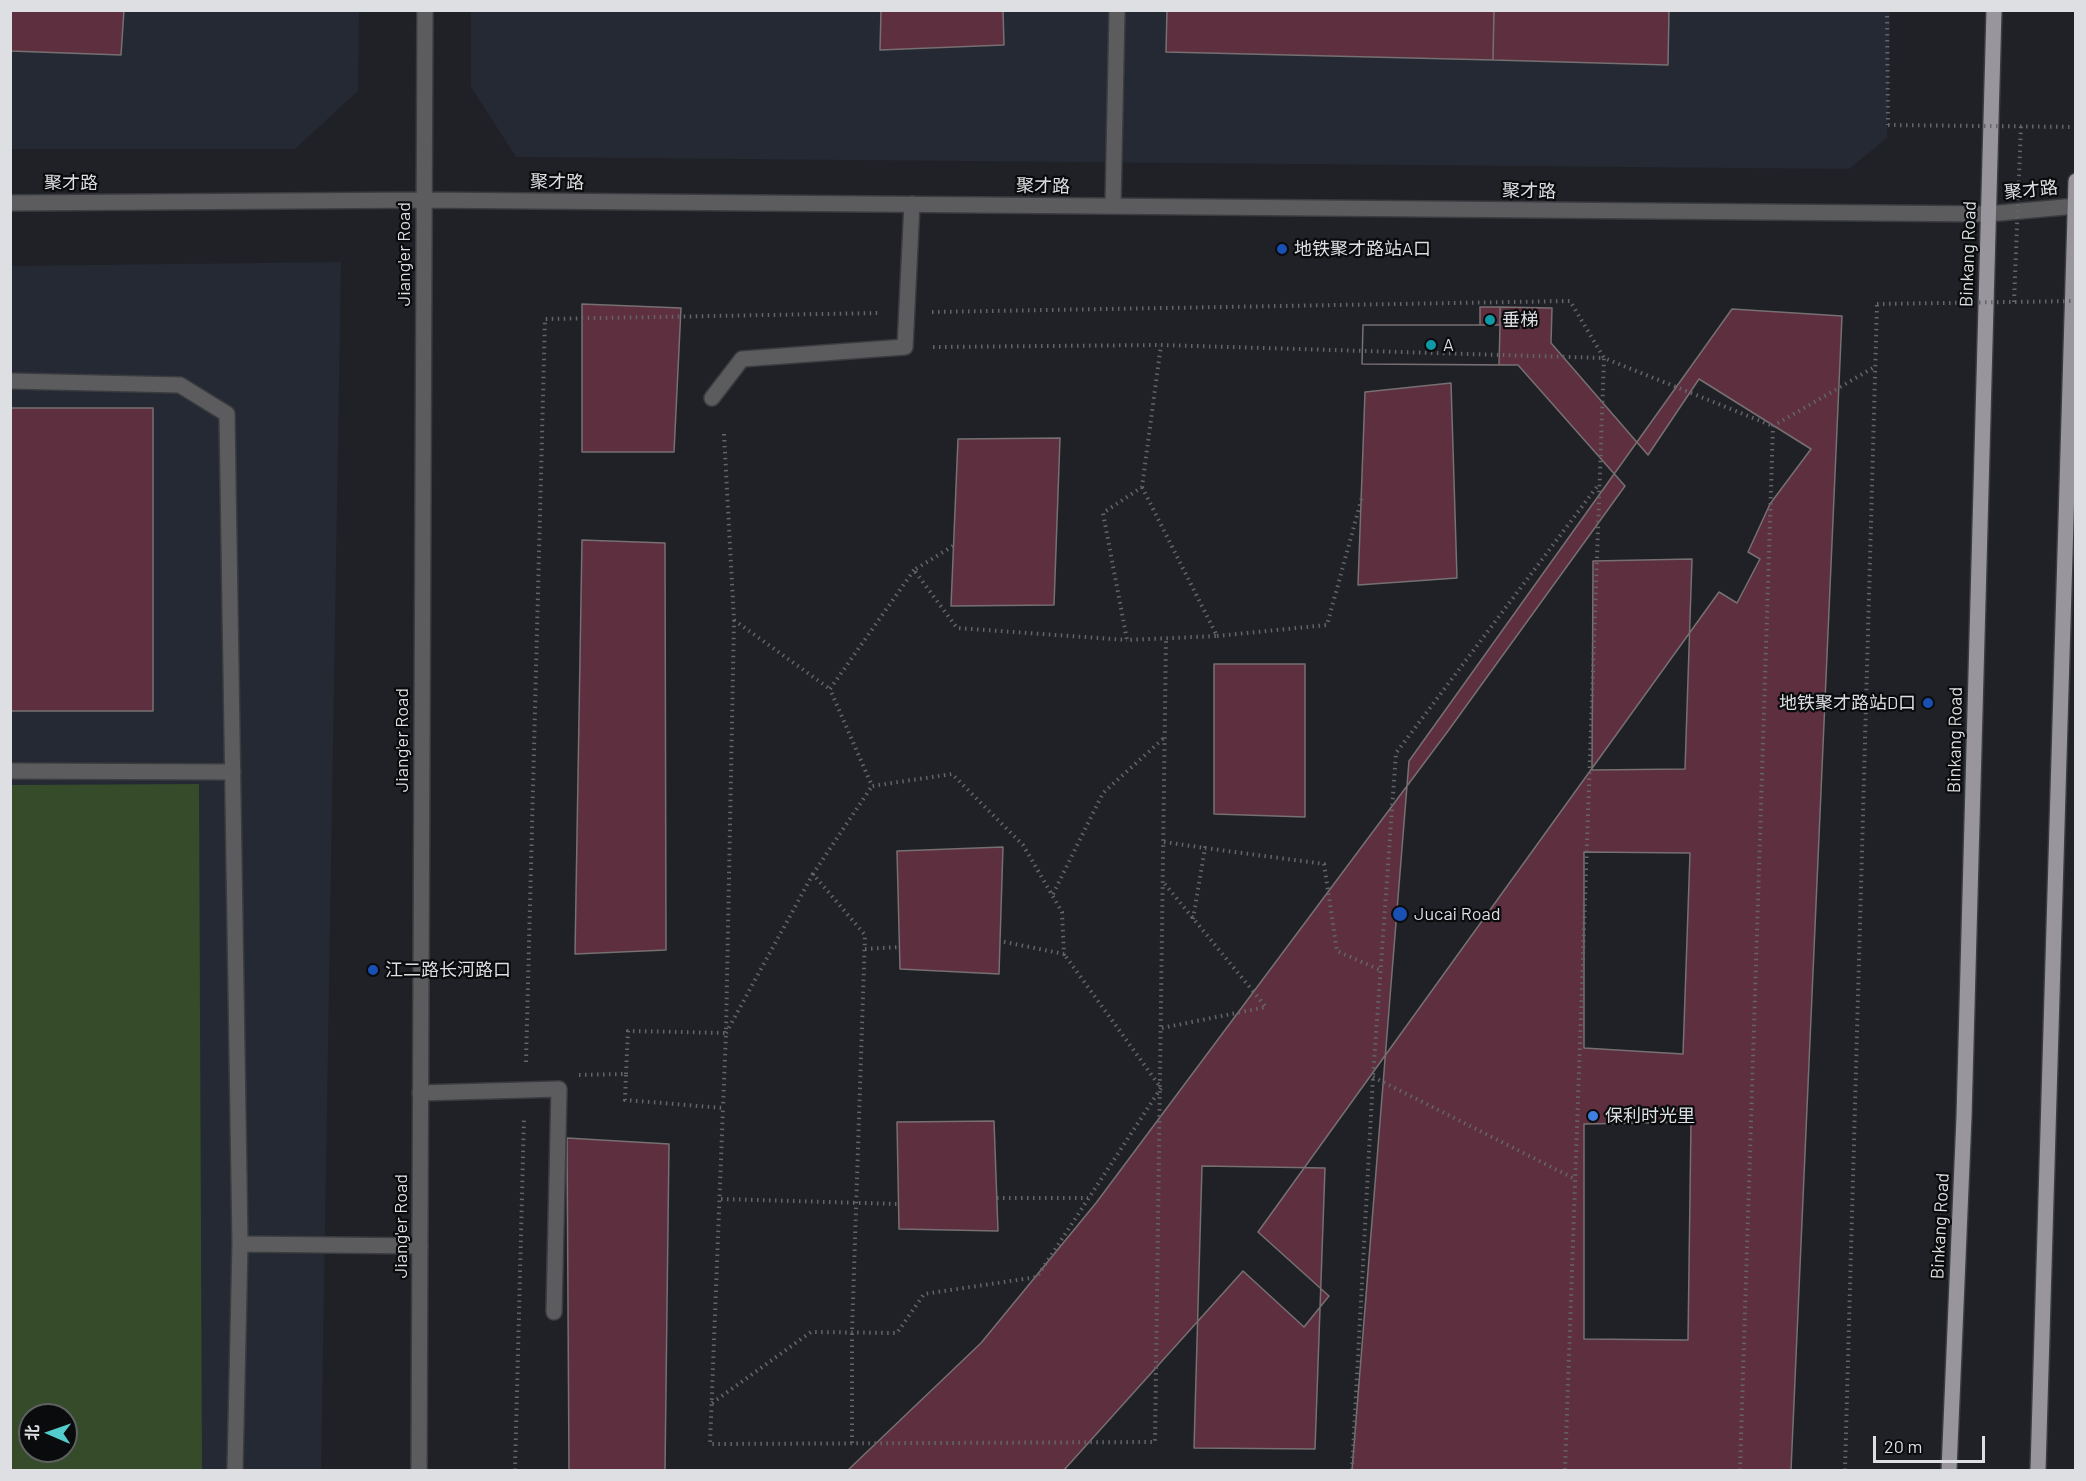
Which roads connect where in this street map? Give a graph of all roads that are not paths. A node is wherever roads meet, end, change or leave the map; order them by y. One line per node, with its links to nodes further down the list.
1 (425, 10): 5 (street, Jiang'er Road)
2 (1117, 10): 8 (street)
3 (1994, 10): 10 (main road, Binkang Road)
4 (2076, 181): 9 (main road)
5 (423, 200): 6 (street, 聚才路); 7 (street, 聚才路); 15 (street, Jiang'er Road)
6 (10, 203)
7 (912, 204): 8 (street, 聚才路); 12 (street)
8 (1113, 206): 10 (street, 聚才路)
9 (2075, 206): 10 (street, 聚才路); 22 (main road)
10 (1988, 214): 21 (main road, Binkang Road)
11 (10, 381): 14 (street)
12 (712, 398)
13 (10, 771): 14 (street)
14 (233, 772): 16 (street)
15 (420, 1093): 17 (street, Jiang'er Road); 18 (street)
16 (240, 1244): 17 (street); 19 (street)
17 (420, 1246): 20 (street, Jiang'er Road)
18 (554, 1312)
19 (234, 1470)
20 (419, 1470)
21 (1949, 1470)
22 (2038, 1470)

